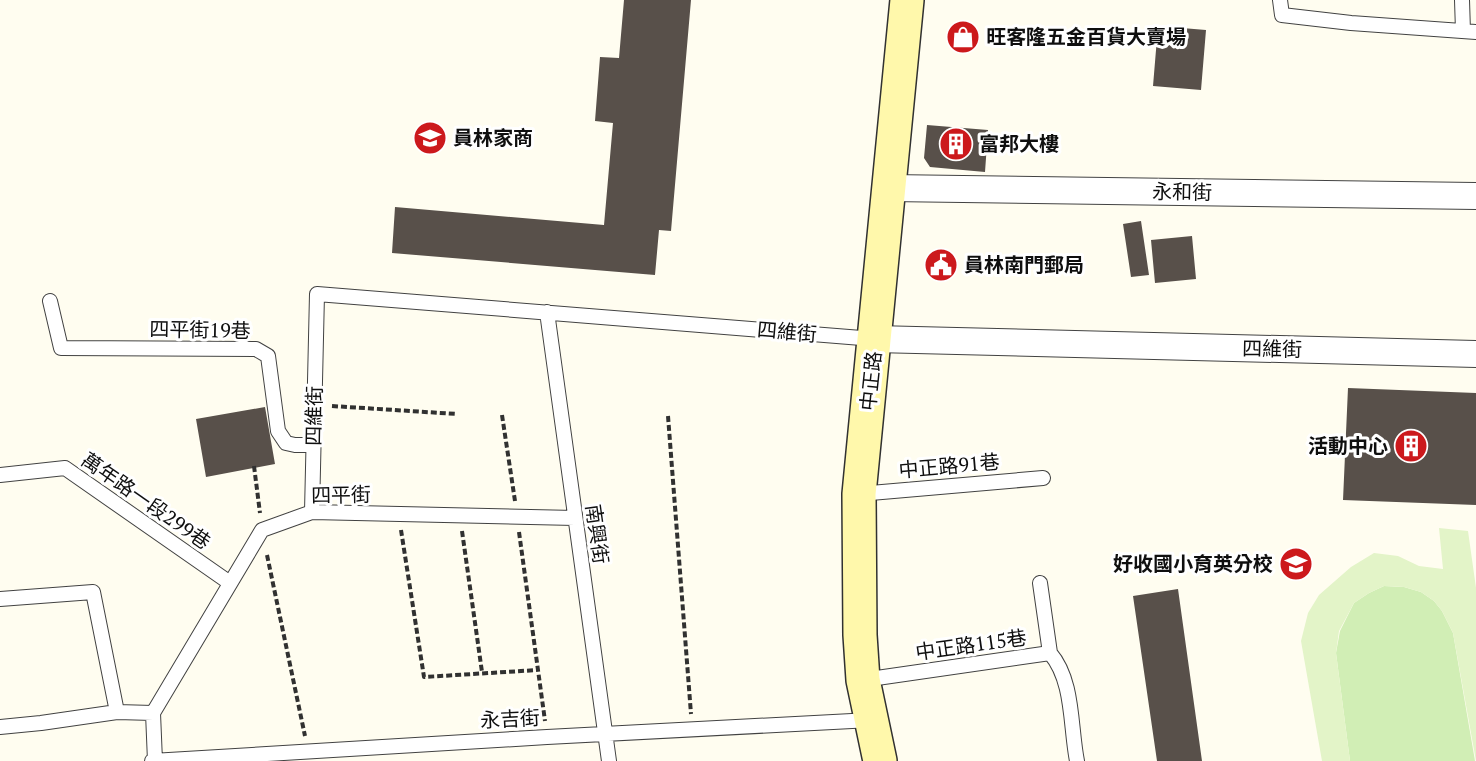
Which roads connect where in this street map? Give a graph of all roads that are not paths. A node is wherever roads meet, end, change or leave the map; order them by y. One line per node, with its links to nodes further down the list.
1 (907, 0): 5 (street, 中正路)
2 (1280, 0): 4 (lane)
3 (1462, 0): 4 (lane)
4 (1469, 31)
5 (889, 188): 6 (street, 永和街); 9 (street, 中正路)
6 (1476, 196)
7 (50, 301): 11 (lane, 四平街19巷)
8 (547, 312): 9 (lane, 四維街); 11 (lane, 四維街); 16 (lane, 南興街)
9 (875, 339): 10 (street, 四維街); 14 (street, 中正路)
10 (1476, 354)
11 (314, 445): 15 (lane, 四維街)
12 (0, 475): 17 (lane, 萬年路一段299巷)
13 (1043, 478): 14 (lane, 中正路91巷)
14 (859, 494): 21 (street, 中正路)
15 (312, 512): 16 (lane, 四平街); 17 (lane, 四平街)
16 (575, 518): 26 (lane, 南興街)
17 (230, 583): 23 (lane)
18 (1040, 583): 20 (lane, 中正路115巷)
19 (0, 599): 22 (lane)
20 (1050, 653): 21 (lane, 中正路115巷); 30 (lane)
21 (863, 680): 24 (street, 中正路)
22 (117, 712): 23 (lane); 25 (lane)
23 (153, 713): 27 (lane)
24 (872, 720): 26 (lane, 永吉街); 29 (street, 中正路)
25 (0, 727)
26 (605, 733): 27 (lane, 永吉街); 28 (lane, 南興街)
27 (154, 761)
28 (609, 761)
29 (880, 761)
30 (1077, 761)

